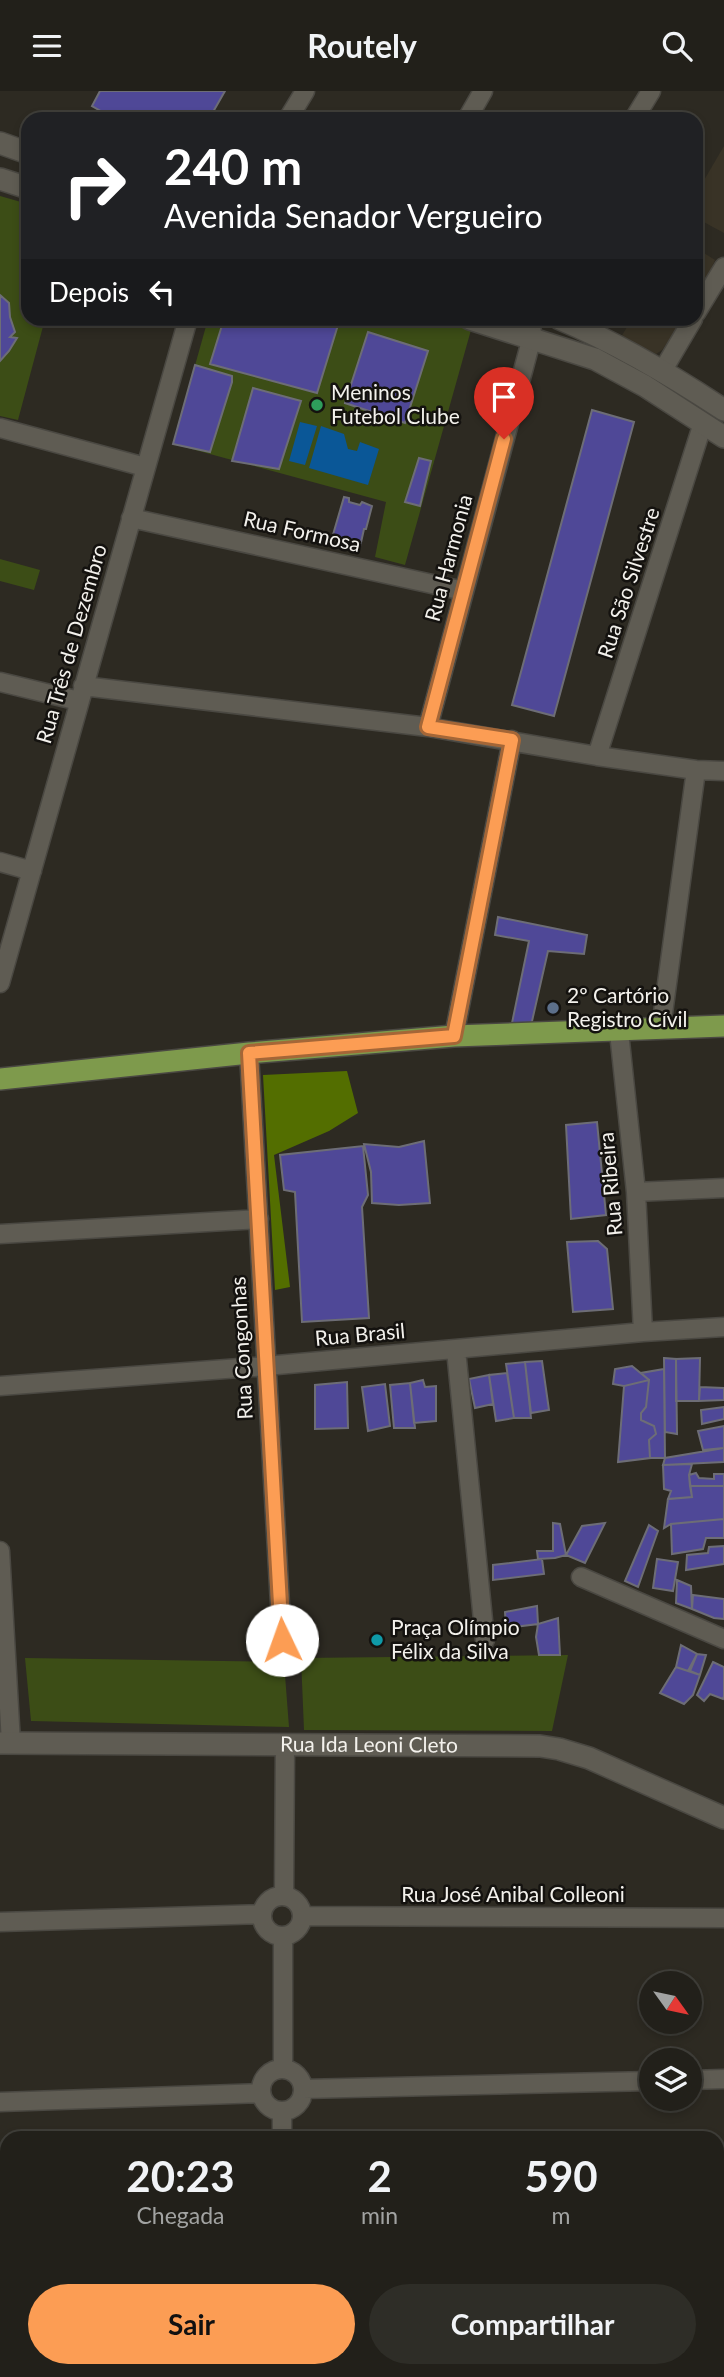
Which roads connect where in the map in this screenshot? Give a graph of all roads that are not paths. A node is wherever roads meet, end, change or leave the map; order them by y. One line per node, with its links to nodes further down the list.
1 (305, 91): 4 (street)
2 (483, 91): 5 (street)
3 (651, 91): 6 (street)
4 (292, 112)
5 (471, 112)
6 (638, 112)
7 (0, 143): 8 (street)
8 (21, 150)
9 (0, 179): 10 (street)
10 (21, 186)
11 (724, 267): 12 (street)
12 (703, 302)
13 (186, 326): 22 (street, Rua Três de Dezembro)
14 (578, 326): 17 (street)
15 (689, 326): 17 (street)
16 (531, 328): 19 (street); 24 (street, Rua Harmonia)
17 (663, 370): 18 (street)
18 (724, 410)
19 (703, 423): 21 (street); 29 (street, Rua São Silvestre)
20 (0, 428): 22 (street)
21 (724, 437)
22 (145, 467): 23 (street, Rua Três de Dezembro)
23 (131, 518): 24 (street, Rua Formosa); 26 (street, Rua Três de Dezembro)
24 (464, 591): 27 (street, Rua Harmonia)
25 (0, 682): 26 (street)
26 (81, 694): 27 (street); 33 (street, Rua Três de Dezembro)
27 (428, 727): 28 (street)
28 (512, 740): 29 (street); 38 (street)
29 (597, 756): 30 (street)
30 (696, 770): 31 (street); 36 (street)
31 (724, 771)
32 (0, 862): 33 (street)
33 (32, 871): 34 (street, Rua Três de Dezembro)
34 (0, 983)
35 (724, 1026): 36 (main road)
36 (661, 1028): 37 (main road)
37 (619, 1032): 38 (main road); 42 (street, Rua Ribeira)
38 (454, 1036): 39 (main road)
39 (249, 1053): 40 (main road); 43 (street, Rua Congonhas)
40 (0, 1079)
41 (724, 1188): 42 (street)
42 (636, 1192): 46 (street, Rua Ribeira)
43 (258, 1219): 44 (street); 48 (street, Rua Congonhas)
44 (0, 1234)
45 (724, 1327): 46 (street, Rua Brasil)
46 (643, 1332): 47 (street, Rua Brasil)
47 (456, 1350): 48 (street, Rua Brasil); 55 (street)
48 (266, 1366): 49 (street, Rua Brasil); 54 (street, Rua Congonhas)
49 (0, 1386)
50 (0, 1551): 52 (street)
51 (581, 1577): 53 (street)
52 (1, 1579): 56 (street)
53 (724, 1639)
54 (282, 1640)
55 (485, 1640)
56 (5, 1743): 57 (street, Rua Ida Leoni Cleto)
57 (285, 1746): 58 (street, Rua Ida Leoni Cleto); 59 (street)
58 (724, 1818)
59 (284, 1895): 60 (street); 61 (street)
60 (262, 1914): 63 (street); 64 (street)
61 (303, 1916): 62 (street, Rua José Anibal Colleoni); 64 (street)
62 (724, 1918)
63 (0, 1922)
64 (284, 1936): 65 (street)
65 (282, 2069): 69 (street); 70 (street)
66 (724, 2079): 67 (street)
67 (702, 2080)
68 (639, 2081): 69 (street)
69 (303, 2089): 72 (street)
70 (261, 2093): 71 (street); 72 (street)
71 (0, 2102)
72 (282, 2112): 73 (street)
73 (282, 2131)

